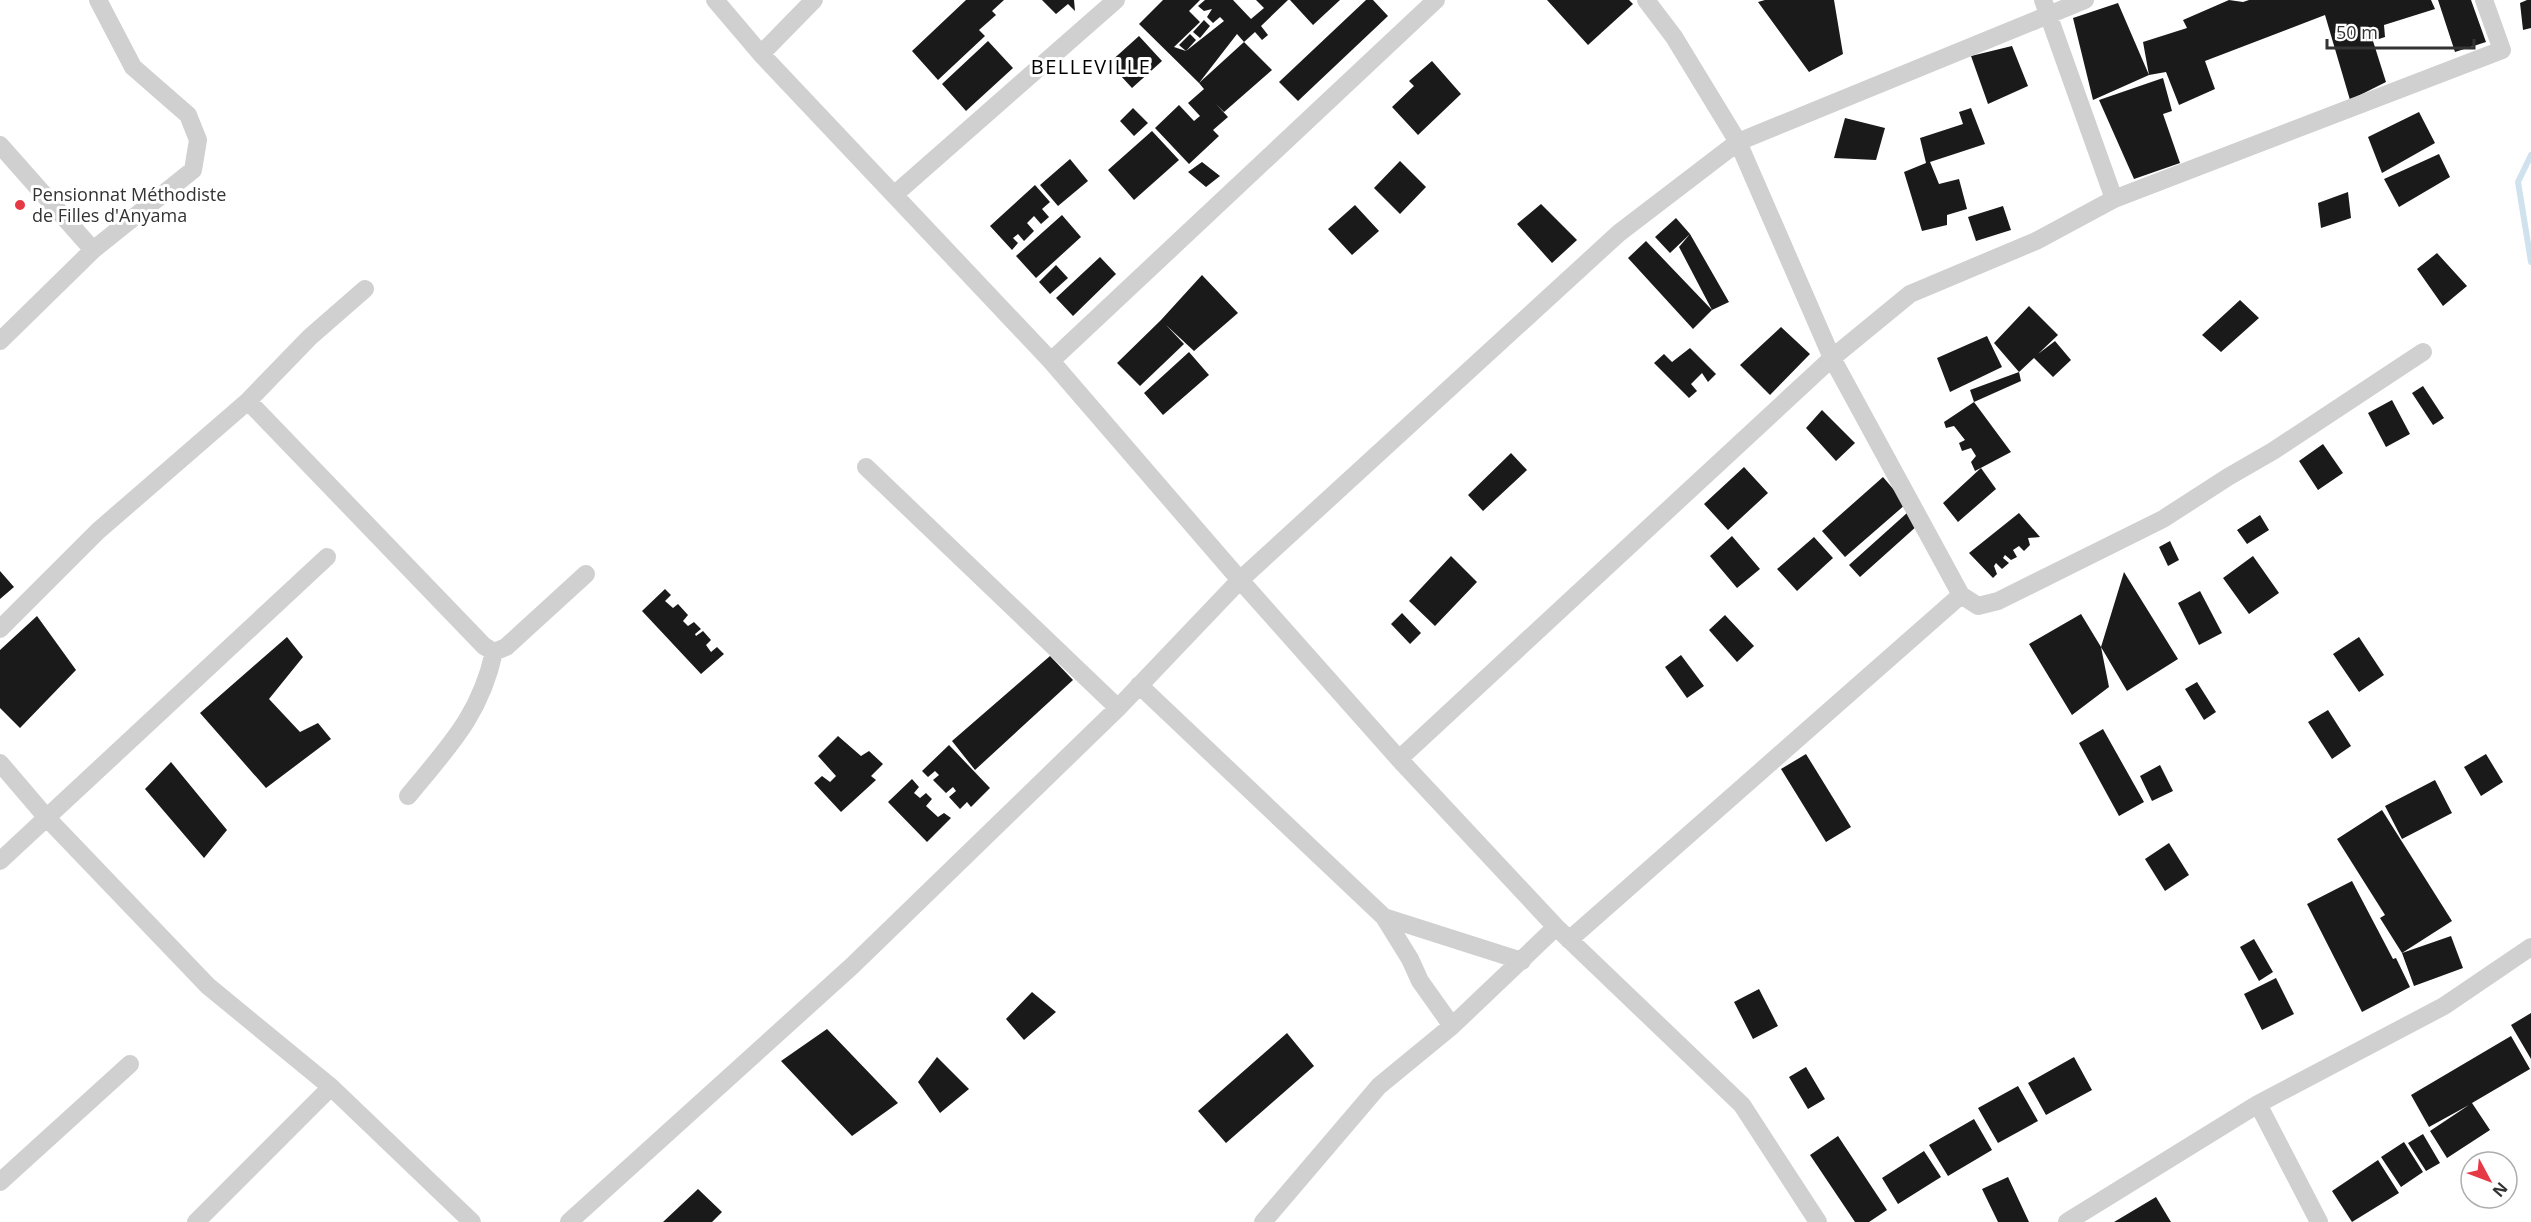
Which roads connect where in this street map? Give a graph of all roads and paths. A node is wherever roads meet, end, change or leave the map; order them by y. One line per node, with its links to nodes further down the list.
1 (99, 0): 15 (street)
2 (715, 0): 10 (street)
3 (813, 0): 10 (street)
4 (1116, 0): 13 (street)
5 (1436, 0): 20 (street)
6 (1646, 0): 11 (street)
7 (2085, 0): 9 (street)
8 (2484, 0): 14 (street)
9 (2046, 7): 11 (street); 14 (street)
10 (761, 54): 13 (street)
11 (1738, 142): 19 (street); 25 (street)
12 (0, 145): 15 (street)
13 (894, 195): 20 (street)
14 (2114, 200): 19 (street)
15 (93, 250): 17 (street)
16 (365, 289): 21 (street)
17 (0, 341)
18 (2423, 352): 26 (street)
19 (1832, 358): 26 (street); 31 (street)
20 (1051, 361): 25 (street)
21 (248, 400): 27 (street); 28 (street)
22 (866, 467): 30 (street)
23 (327, 557): 34 (street)
24 (586, 574): 28 (street)
25 (1240, 580): 29 (street); 31 (street)
26 (1961, 595): 37 (street)
27 (0, 629)
28 (494, 652): 33 (street)
29 (1139, 685): 30 (street); 36 (street)
30 (1118, 708): 47 (street)
31 (1400, 759): 37 (street)
32 (0, 763): 34 (street)
33 (408, 796)
34 (47, 819): 35 (street); 42 (street)
35 (0, 861)
36 (1384, 917): 39 (street); 40 (street)
37 (1563, 934): 39 (street); 49 (street)
38 (2531, 947): 43 (street)
39 (1522, 961): 40 (street)
40 (1452, 1026): 48 (street)
41 (130, 1064): 44 (street)
42 (331, 1087): 45 (street); 46 (street)
43 (2258, 1104): 50 (street); 51 (street)
44 (0, 1182)
45 (196, 1222)
46 (472, 1222)
47 (569, 1222)
48 (1263, 1222)
49 (1818, 1222)
50 (2067, 1222)
51 (2319, 1222)

